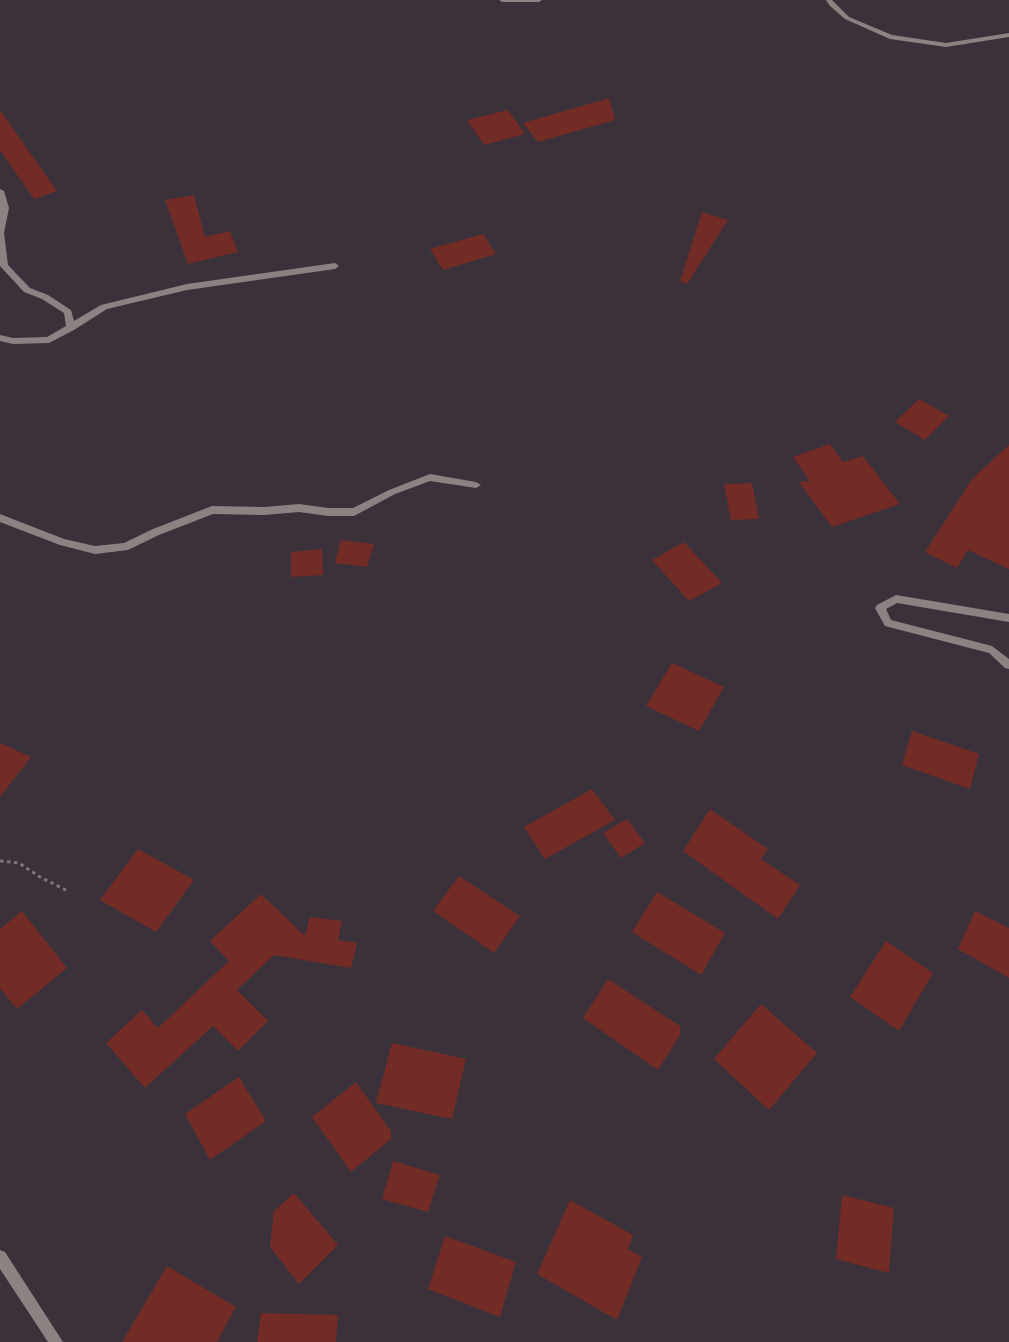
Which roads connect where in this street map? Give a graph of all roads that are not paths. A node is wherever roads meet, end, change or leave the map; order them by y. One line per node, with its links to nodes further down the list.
1 (502, 0): 2 (street)
2 (539, 0)
3 (829, 0): 4 (street)
4 (1009, 34)
5 (0, 191): 7 (street)
6 (335, 266): 7 (street)
7 (71, 328): 8 (street)
8 (0, 338)
9 (476, 485): 10 (street)
10 (0, 518)
11 (1009, 618): 12 (street)
12 (1009, 665)
13 (0, 1257): 14 (street)
14 (56, 1342)

